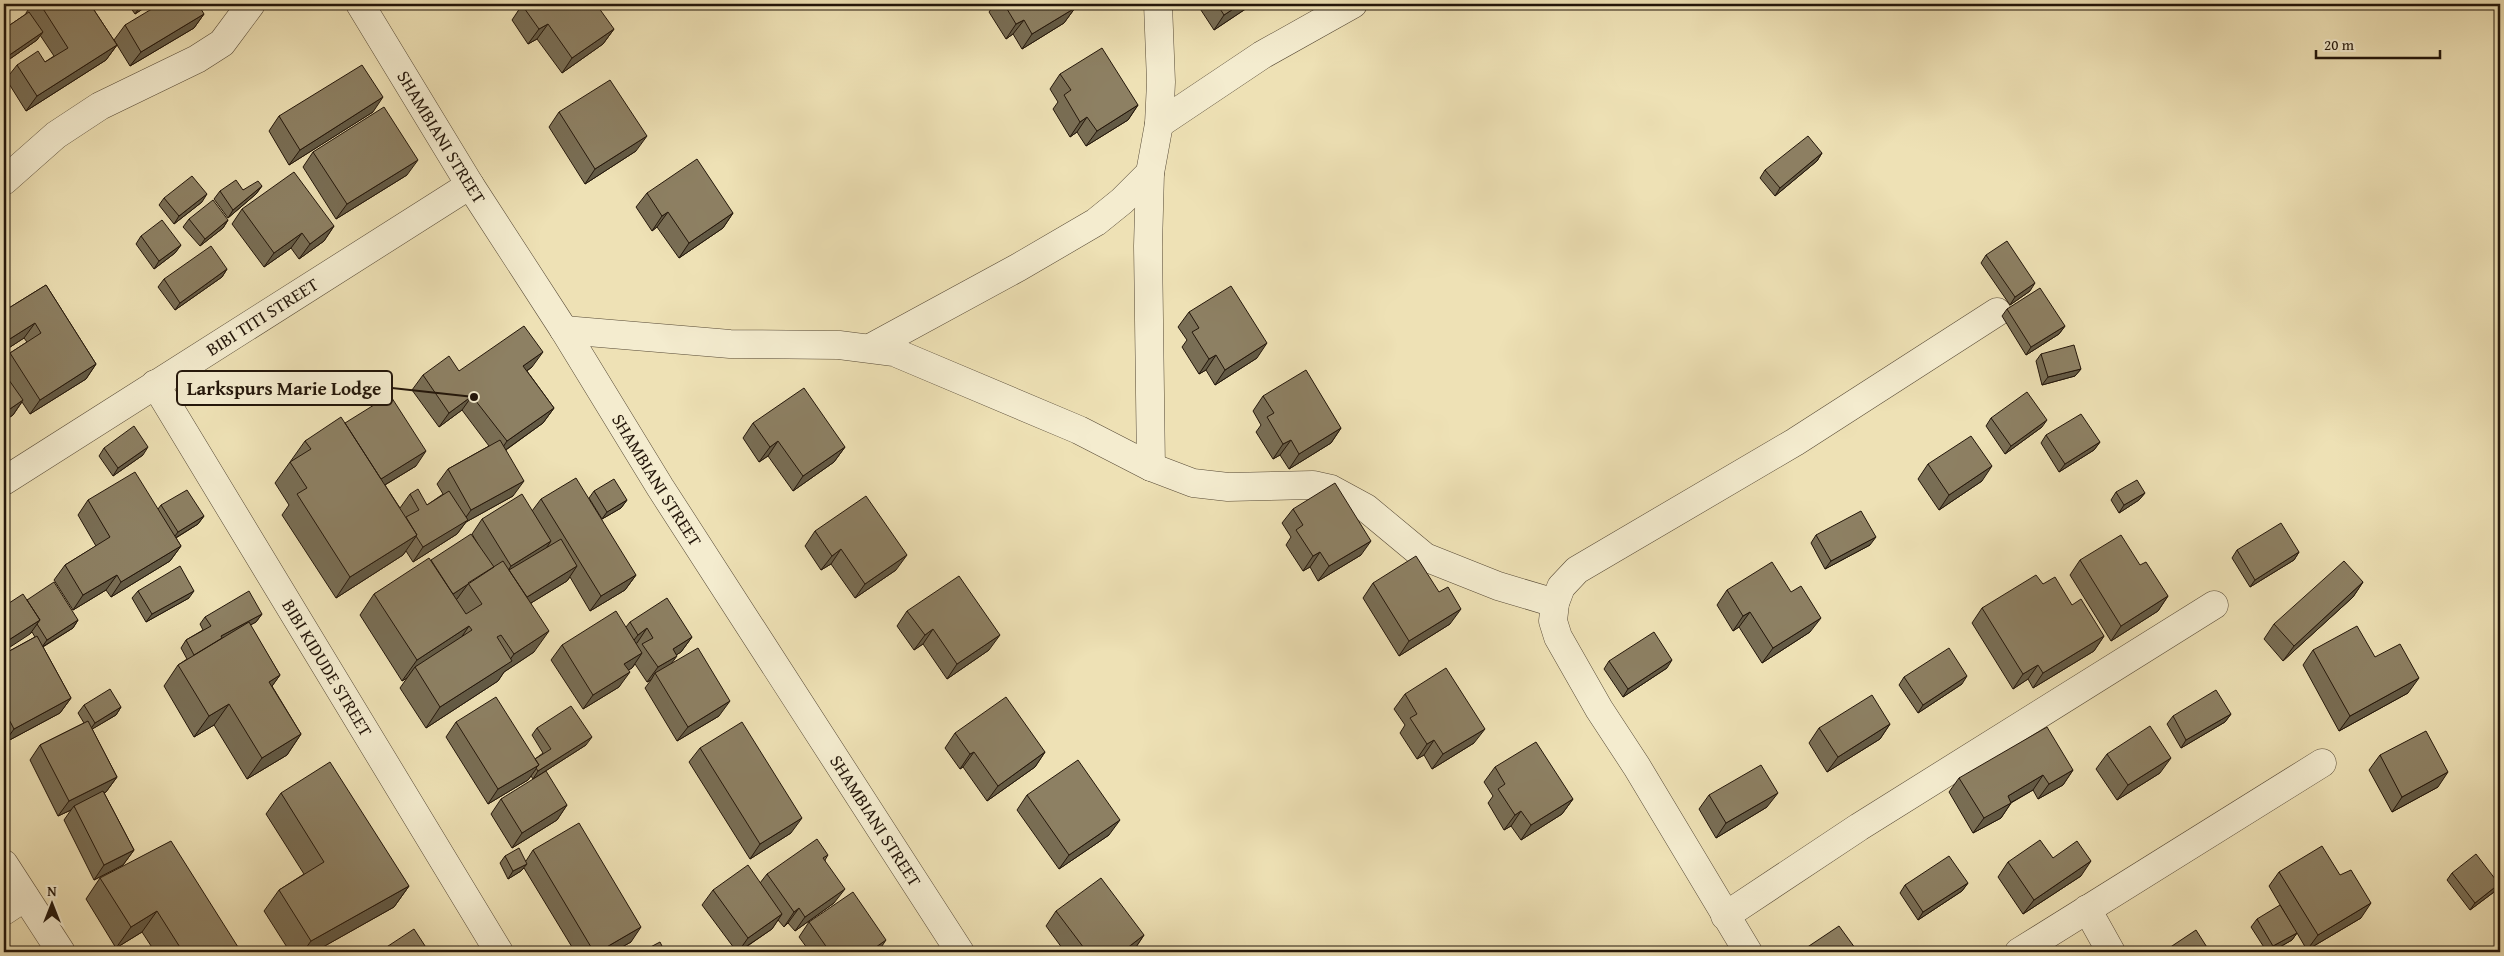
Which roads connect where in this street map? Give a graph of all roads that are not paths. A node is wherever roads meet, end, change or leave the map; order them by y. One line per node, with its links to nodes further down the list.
1 (251, 4): 7 (street)
2 (360, 4): 8 (street, SHAMBIANI STREET)
3 (1158, 4): 5 (street)
4 (1353, 4): 5 (street)
5 (1159, 124): 6 (street)
6 (1150, 173): 11 (street); 13 (street)
7 (4, 181)
8 (470, 185): 10 (street, SHAMBIANI STREET); 12 (street, BIBI TITI STREET)
9 (1997, 312): 15 (street)
10 (564, 330): 11 (street); 24 (street, SHAMBIANI STREET)
11 (870, 348): 13 (street)
12 (155, 384): 14 (street, BIBI TITI STREET); 23 (street, BIBI KIDUDE STREET)
13 (1151, 467): 15 (street)
14 (4, 481)
15 (1555, 603): 21 (street)
16 (2214, 604): 21 (street)
17 (2322, 763): 20 (street)
18 (4, 864): 19 (street)
19 (14, 904): 22 (street)
20 (2087, 909): 26 (street); 27 (street)
21 (1726, 916): 25 (street)
22 (61, 952)
23 (499, 952)
24 (960, 952)
25 (1748, 952)
26 (2019, 952)
27 (2111, 952)

